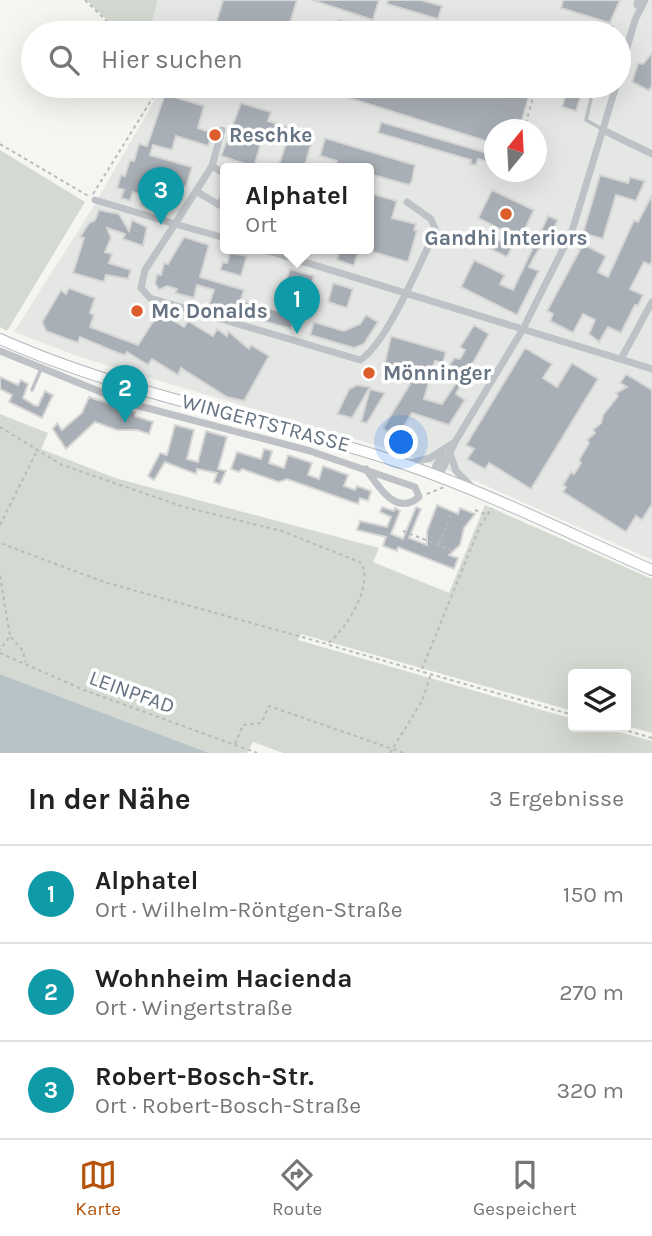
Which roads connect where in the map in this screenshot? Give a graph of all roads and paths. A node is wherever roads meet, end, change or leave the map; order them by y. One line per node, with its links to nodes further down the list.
1 (85, 0): 5 (path)
2 (645, 0): 4 (street)
3 (637, 2): 4 (street)
4 (635, 20): 6 (street)
5 (107, 21)
6 (631, 34)
7 (153, 98): 19 (path)
8 (533, 98): 11 (path)
9 (591, 98): 13 (lane)
10 (612, 98): 13 (street)
11 (527, 119)
12 (222, 130): 16 (street)
13 (603, 130): 15 (street); 27 (street)
14 (0, 144): 19 (path)
15 (652, 154)
16 (212, 166): 17 (street); 18 (street)
17 (220, 171)
18 (196, 191): 21 (street); 22 (street)
19 (93, 199): 22 (street)
20 (407, 202): 25 (street)
21 (220, 203)
22 (175, 224): 23 (street); 25 (street)
23 (220, 238)
24 (279, 254): 25 (street)
25 (405, 292): 27 (street)
26 (652, 302): 30 (street)
27 (523, 329): 30 (street); 35 (street)
28 (0, 339): 39 (main road)
29 (0, 351): 31 (street, WINGERTSTRASSE)
30 (621, 359): 32 (street)
31 (42, 367): 33 (lane); 40 (street, WINGERTSTRASSE)
32 (652, 369)
33 (32, 390)
34 (0, 427): 36 (path)
35 (455, 442): 37 (street); 38 (street)
36 (37, 450): 48 (path); 56 (path)
37 (443, 452): 39 (street); 41 (street)
38 (451, 456): 41 (street); 42 (street)
39 (404, 464): 41 (main road)
40 (366, 468): 43 (street, WINGERTSTRASSE); 43 (street, WINGERTSTRASSE)
41 (439, 477): 42 (main road); 43 (path)
42 (482, 494): 44 (main road)
43 (419, 497)
44 (496, 501): 47 (path); 53 (main road)
45 (475, 510): 47 (path)
46 (452, 512): 51 (path)
47 (488, 515): 59 (path)
48 (0, 525)
49 (403, 531): 51 (path)
50 (0, 543): 56 (path)
51 (439, 545): 52 (path)
52 (453, 551)
53 (652, 570)
54 (0, 576): 55 (path)
55 (10, 636): 57 (path); 58 (path)
56 (327, 644): 59 (path)
57 (0, 652): 58 (path, LEINPFAD)
58 (26, 663): 64 (path, LEINPFAD)
59 (421, 670): 60 (path)
60 (431, 673): 61 (path); 65 (path)
61 (568, 713)
62 (631, 732): 63 (path)
63 (652, 738)
64 (234, 745): 65 (path); 66 (path, LEINPFAD)
65 (393, 749): 67 (path); 68 (path)
66 (257, 753)
67 (390, 753)
68 (404, 753)

